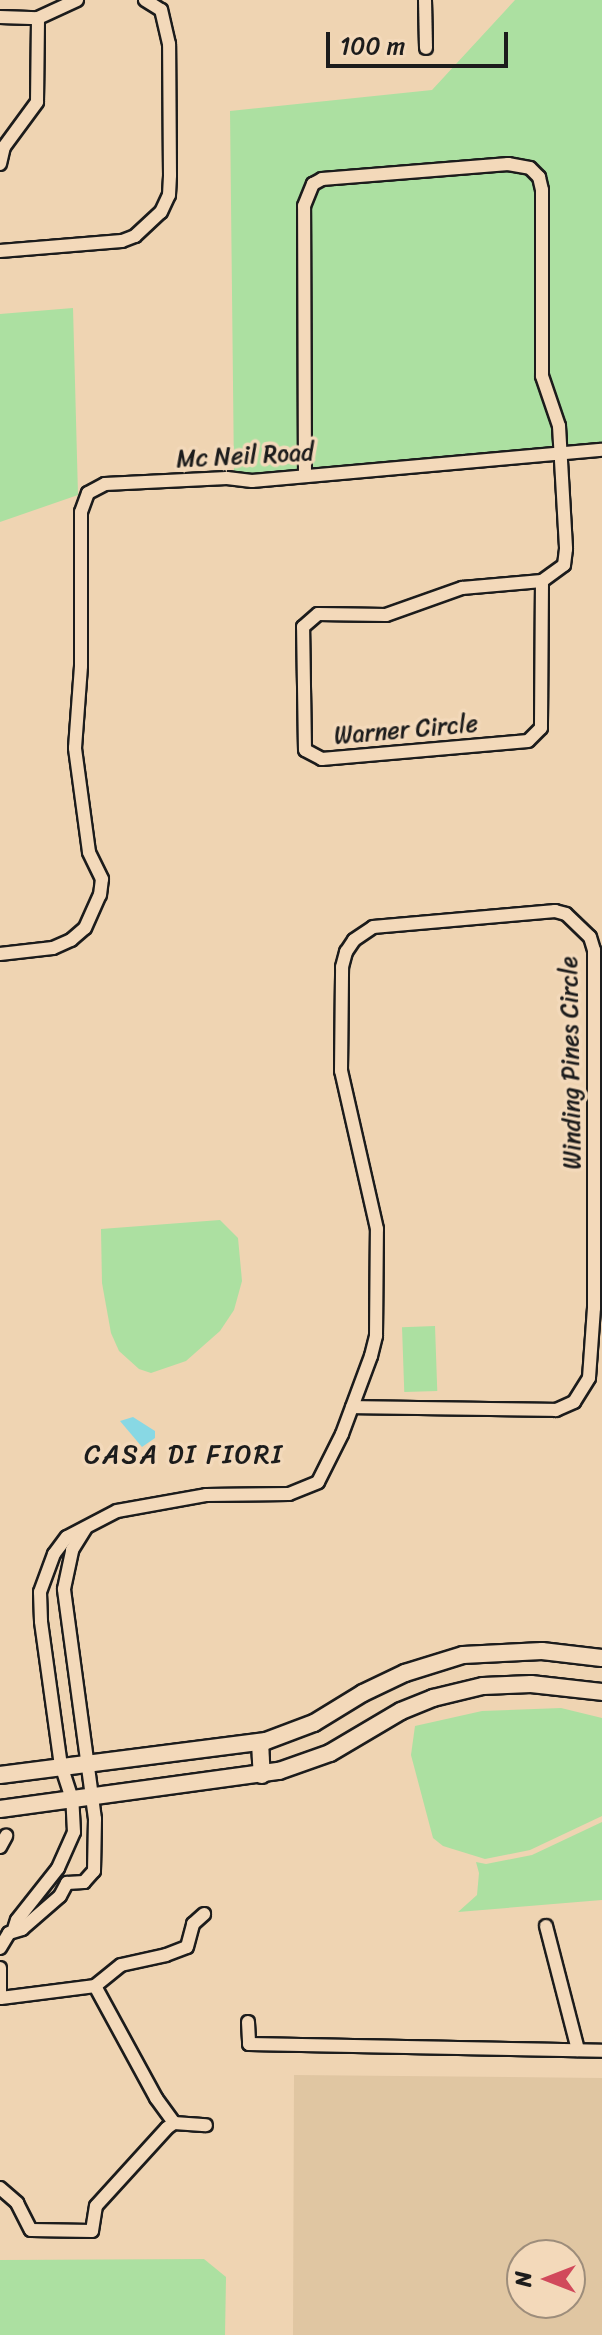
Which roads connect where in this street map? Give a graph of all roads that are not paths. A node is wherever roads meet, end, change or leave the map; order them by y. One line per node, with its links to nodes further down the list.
1 (77, 0): 6 (street)
2 (145, 0): 4 (street)
3 (425, 0): 7 (street)
4 (162, 5): 9 (street)
5 (0, 17): 6 (street)
6 (38, 18): 8 (street)
7 (426, 48)
8 (0, 164)
9 (0, 251)
10 (602, 450): 11 (street, Mc Neil Road)
11 (561, 453): 12 (street, Mc Neil Road); 12 (street); 13 (street)
12 (305, 476): 14 (street, Mc Neil Road)
13 (542, 581): 13 (street, Warner Circle)
14 (0, 954)
15 (352, 1407): 15 (street, Winding Pines Circle); 16 (street, Winding Pines Circle)
16 (96, 1518): 20 (street); 21 (street, Winding Pines Circle)
17 (602, 1658): 19 (street)
18 (602, 1692): 23 (street)
19 (260, 1742): 20 (street); 23 (street)
20 (87, 1762): 21 (street); 24 (street)
21 (61, 1766): 22 (street); 25 (street, Winding Pines Circle)
22 (0, 1775)
23 (262, 1775): 24 (street)
24 (90, 1797): 25 (street); 29 (street)
25 (72, 1799): 26 (street); 29 (street, Winding Pines Circle)
26 (0, 1809)
27 (204, 1914): 32 (street)
28 (546, 1926): 35 (street)
29 (8, 1930): 30 (street, Winding Pines Circle)
30 (0, 1948)
31 (0, 1968): 33 (street)
32 (95, 1986): 33 (street); 37 (street)
33 (0, 1998)
34 (248, 2022): 35 (street)
35 (578, 2050): 36 (street)
36 (602, 2051)
37 (174, 2123): 38 (street); 39 (street)
38 (206, 2125)
39 (0, 2188)

